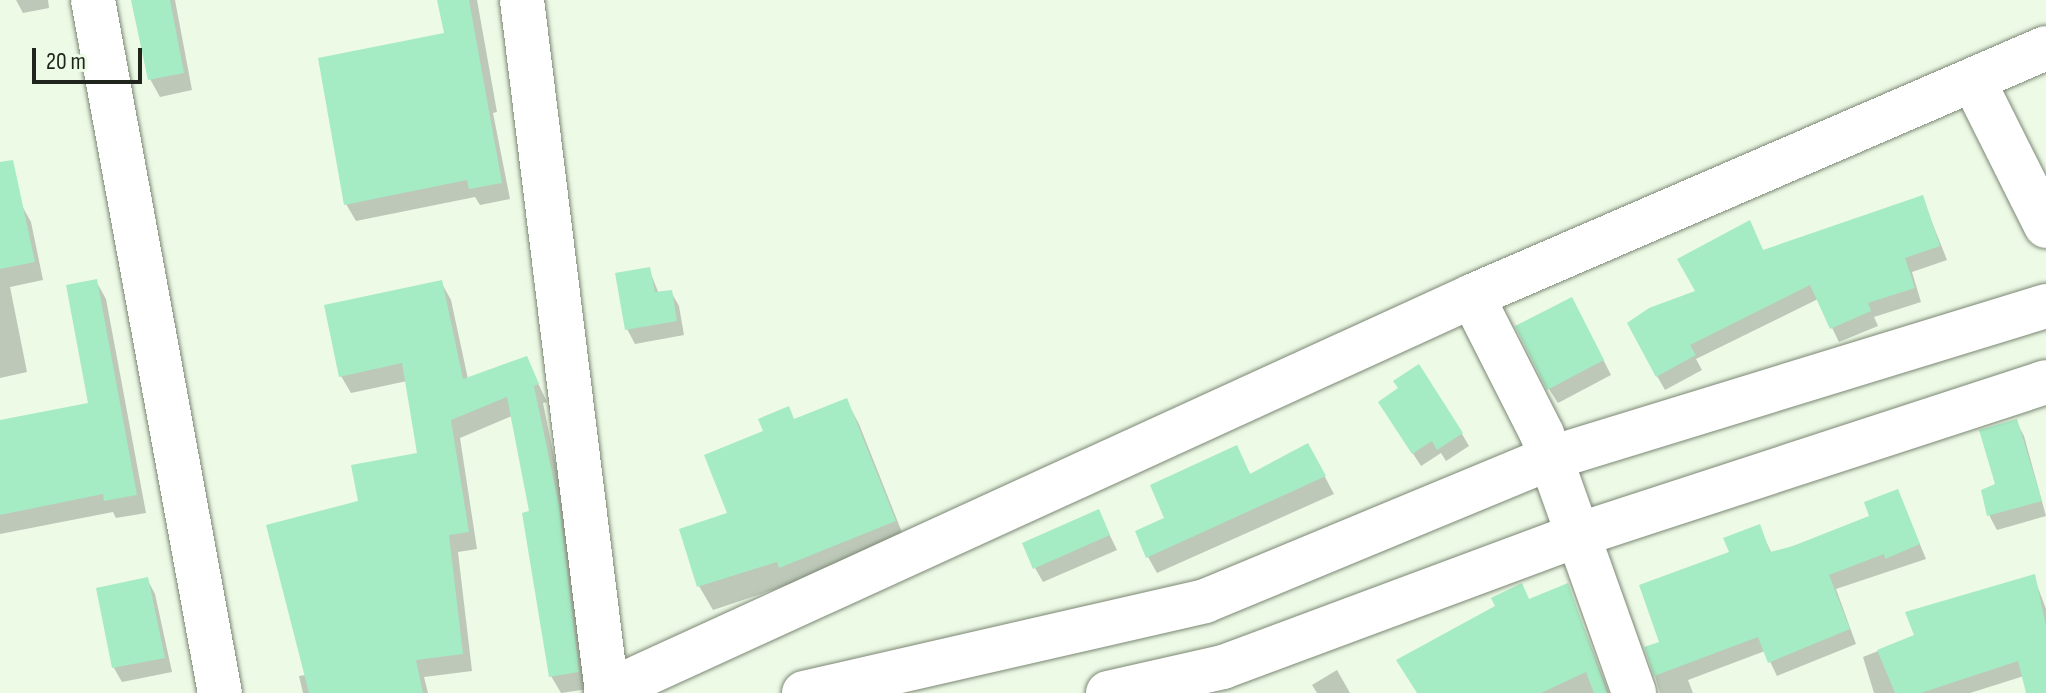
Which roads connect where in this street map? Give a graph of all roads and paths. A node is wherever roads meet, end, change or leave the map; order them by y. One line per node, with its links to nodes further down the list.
1 (93, 0): 13 (street)
2 (522, 0): 12 (street)
3 (2046, 48): 4 (street)
4 (1974, 82): 5 (street); 6 (street)
5 (2046, 226)
6 (1472, 296): 9 (street); 12 (street)
7 (2046, 306): 9 (street)
8 (2046, 382): 10 (street)
9 (1551, 458): 10 (street); 14 (street)
10 (1578, 535): 11 (street); 17 (street)
11 (1252, 656): 15 (street); 16 (street)
12 (606, 692)
13 (220, 693)
14 (804, 693)
15 (1108, 693)
16 (1220, 693)
17 (1634, 693)

